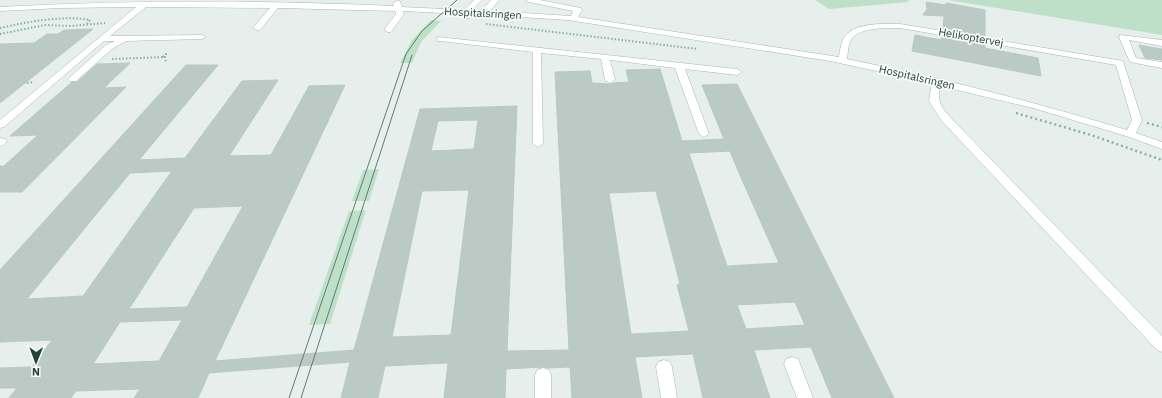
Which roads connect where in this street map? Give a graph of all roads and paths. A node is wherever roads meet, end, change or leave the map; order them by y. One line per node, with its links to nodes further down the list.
1 (14, 0): 10 (street)
2 (471, 0): 11 (street)
3 (478, 0): 12 (street)
4 (487, 0): 12 (street)
5 (495, 0): 12 (street)
6 (529, 0): 13 (street)
7 (144, 5): 8 (street, Hospitalsringen); 10 (street, Hospitalsringen); 25 (street)
8 (276, 6): 9 (street, Hospitalsringen); 9 (street, Hospitalsringen); 20 (street)
9 (399, 8): 11 (street, Hospitalsringen); 12 (street); 21 (street)
10 (2, 9)
11 (453, 11): 12 (street, Hospitalsringen)
12 (475, 16): 13 (street, Hospitalsringen); 18 (street); 23 (street, Hospitalsringen); 30 (path)
13 (573, 19): 18 (street, Hospitalsringen)
14 (50, 20): 16 (path); 17 (path); 19 (path)
15 (111, 23): 16 (path)
16 (87, 24): 17 (path)
17 (45, 25): 22 (path)
18 (612, 25): 23 (street, Hospitalsringen)
19 (0, 28)
20 (257, 28)
21 (388, 30)
22 (0, 34)
23 (665, 34): 35 (street, Hospitalsringen)
24 (202, 37): 26 (street)
25 (102, 39): 26 (street); 46 (street)
26 (127, 39): 42 (street)
27 (441, 39): 29 (street)
28 (1162, 43): 38 (street)
29 (536, 50): 33 (street); 49 (street)
30 (703, 50)
31 (164, 54): 32 (path)
32 (163, 57): 34 (path); 37 (path)
33 (605, 57): 39 (street); 43 (street)
34 (111, 59)
35 (842, 61): 36 (street, Helikoptervej); 44 (street, Hospitalsringen)
36 (1120, 63): 40 (street, Helikoptervej); 48 (street)
37 (166, 64)
38 (1162, 65)
39 (679, 66): 41 (street); 47 (street)
40 (1162, 70)
41 (737, 72)
42 (73, 79)
43 (610, 80)
44 (937, 81): 48 (street, Hospitalsringen); 52 (street)
45 (1015, 113): 51 (path)
46 (0, 125)
47 (704, 134)
48 (1130, 134): 50 (street, Hospitalsringen)
49 (538, 144)
50 (1162, 146)
51 (1162, 160)
52 (1162, 346)
53 (792, 364): 58 (street)
54 (664, 367): 57 (street)
55 (543, 375): 56 (street)
56 (543, 398)
57 (669, 398)
58 (804, 398)

